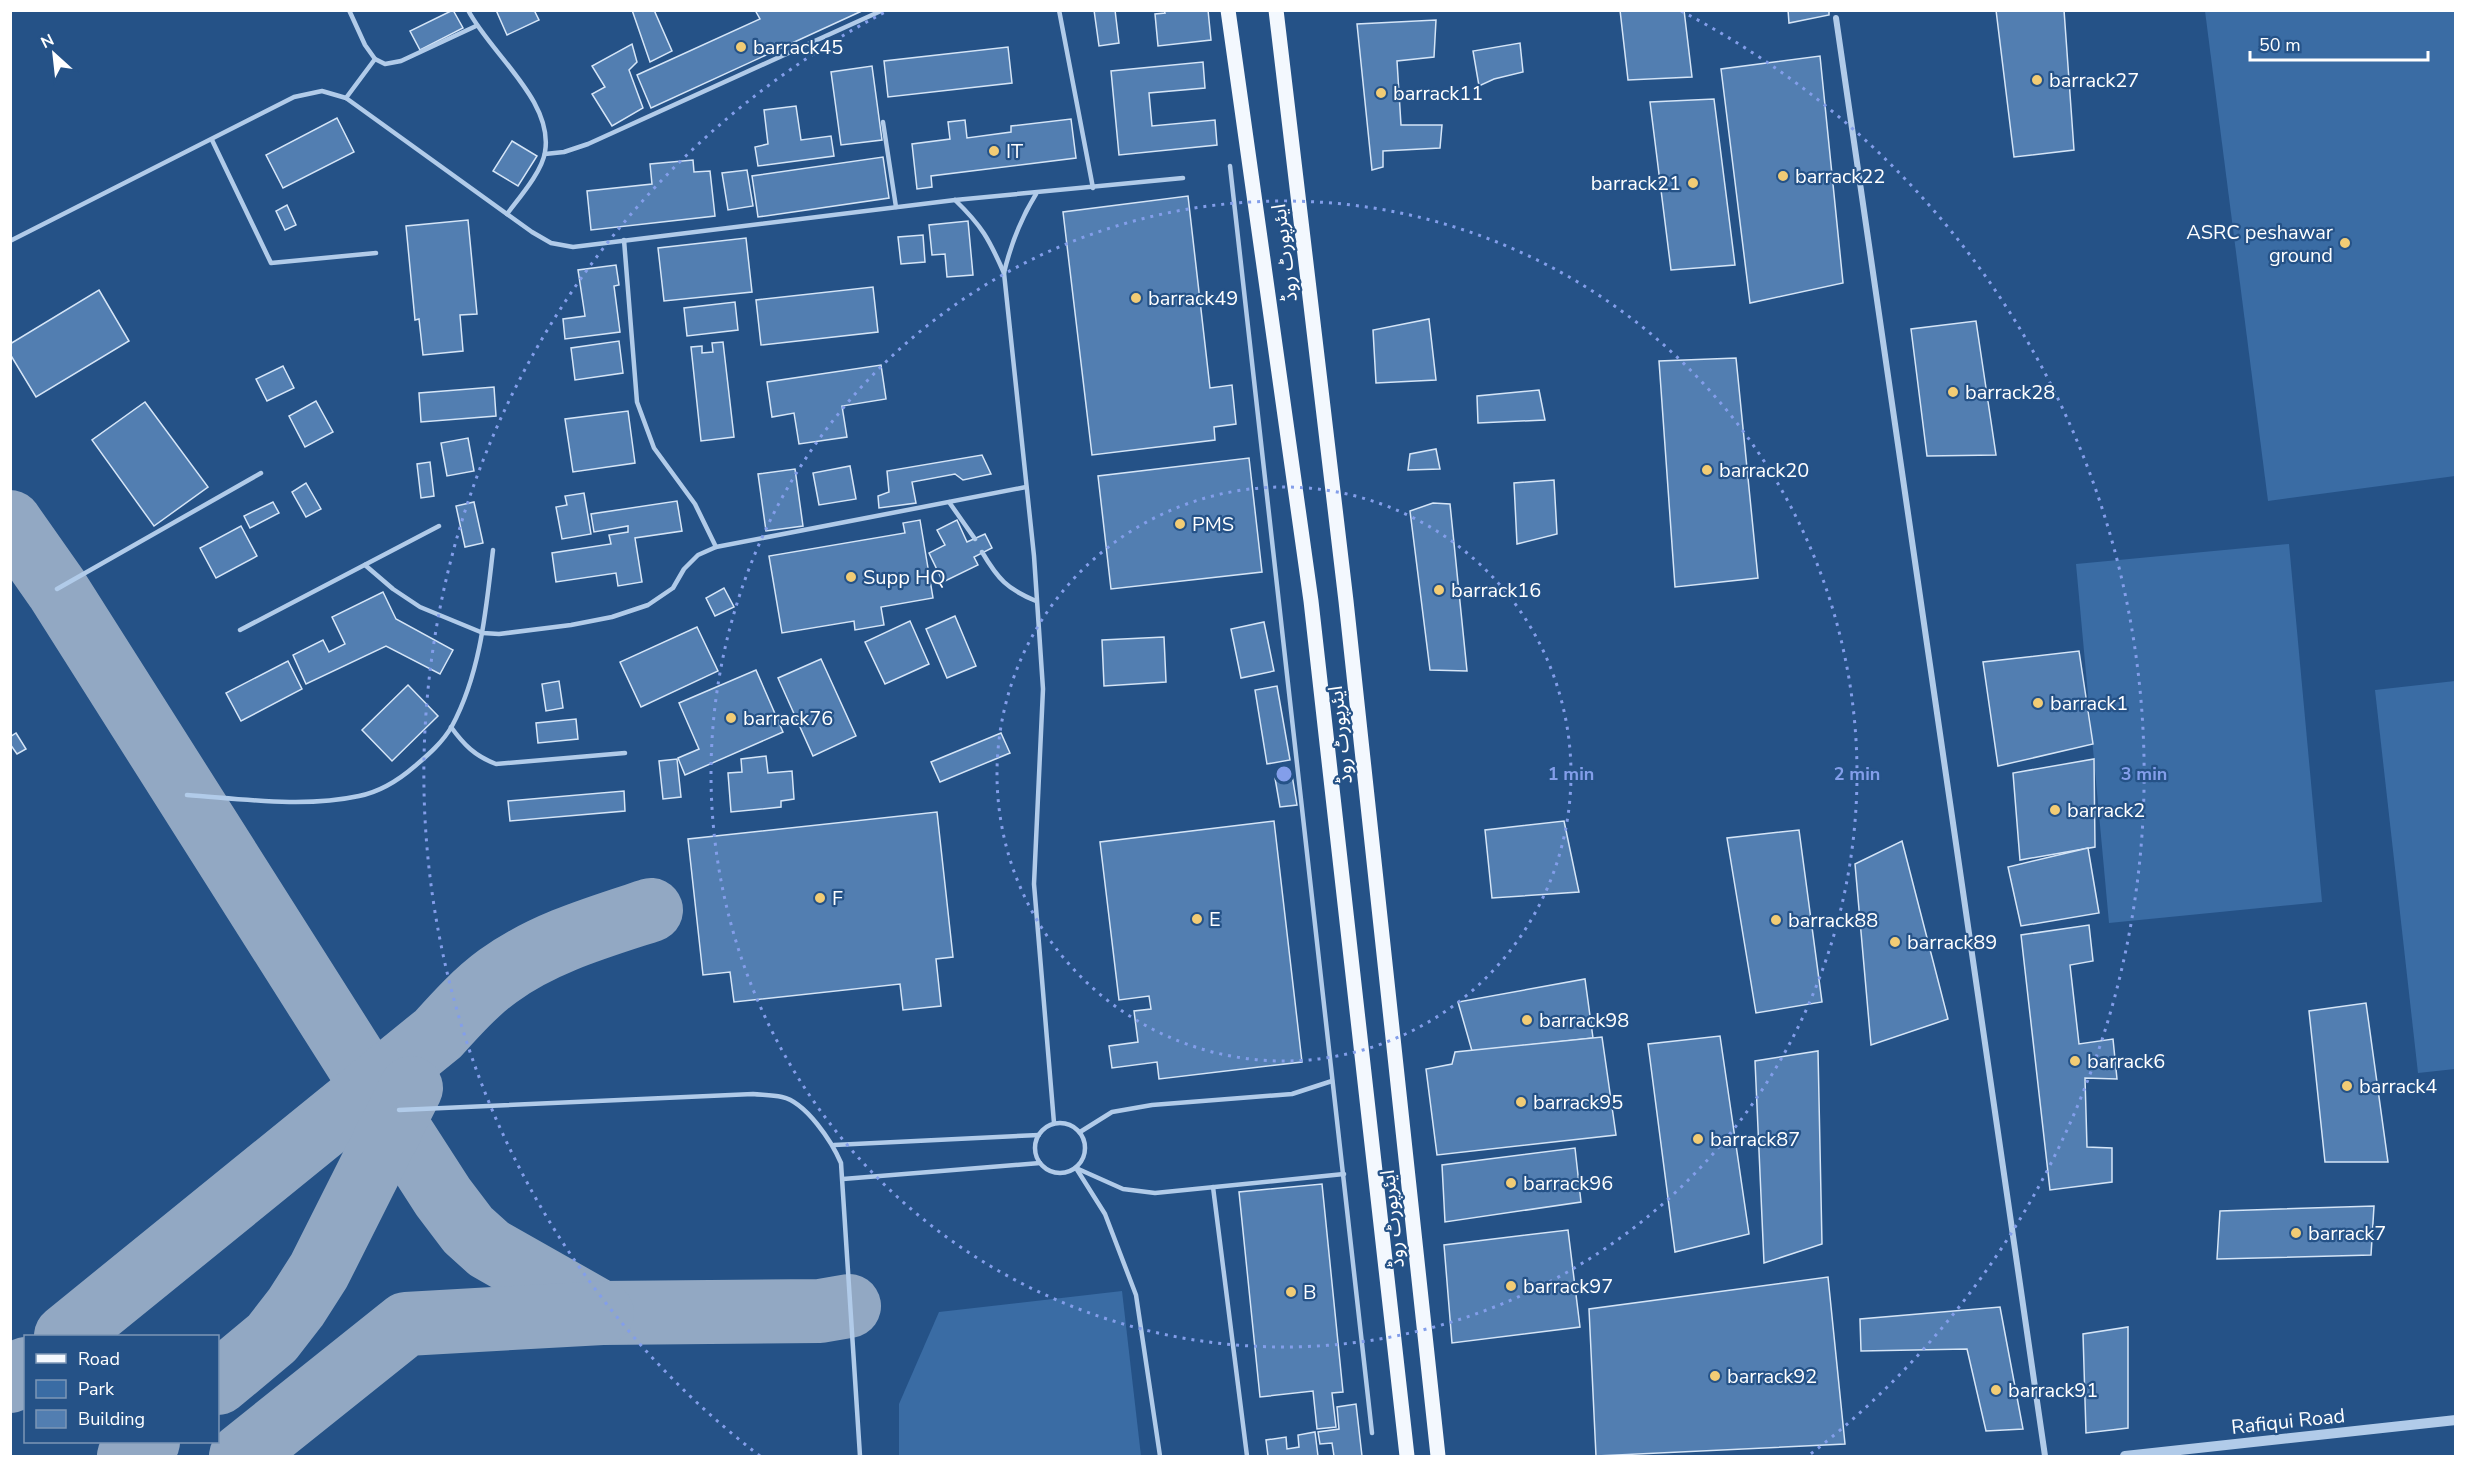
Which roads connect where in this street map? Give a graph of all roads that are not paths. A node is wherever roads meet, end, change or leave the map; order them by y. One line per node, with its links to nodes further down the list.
1 (349, 10): 9 (lane)
2 (468, 10): 8 (lane)
3 (883, 10): 13 (lane)
4 (1059, 10): 16 (lane)
5 (1228, 10): 58 (main road)
6 (1276, 10): 59 (main road, ایئرپورٹ روڈ)
7 (1836, 18): 60 (street)
8 (476, 26): 9 (lane); 13 (lane)
9 (375, 59): 10 (lane)
10 (346, 98): 12 (lane); 20 (lane)
11 (883, 122): 19 (lane)
12 (212, 140): 22 (lane); 23 (lane)
13 (545, 154): 20 (lane)
14 (1230, 166): 41 (lane)
15 (1183, 178): 16 (lane)
16 (1093, 188): 17 (lane)
17 (1036, 194): 18 (lane); 24 (lane)
18 (955, 200): 19 (lane); 24 (lane)
19 (896, 207): 21 (lane)
20 (507, 214): 21 (lane)
21 (624, 240): 30 (lane)
22 (10, 241)
23 (376, 253)
24 (1004, 273): 26 (lane)
25 (261, 473): 34 (lane)
26 (1026, 487): 27 (lane); 35 (lane)
27 (949, 502): 29 (lane); 30 (lane)
28 (439, 526): 33 (lane)
29 (975, 539)
30 (716, 547): 37 (lane)
31 (493, 550): 37 (lane)
32 (982, 552): 35 (lane)
33 (365, 565): 36 (lane); 37 (lane)
34 (57, 589)
35 (1036, 601): 43 (lane)
36 (240, 630)
37 (483, 633): 38 (lane)
38 (451, 727): 39 (lane); 40 (lane)
39 (625, 753)
40 (187, 795)
41 (1332, 1081): 44 (lane); 49 (lane)
42 (399, 1110): 46 (lane)
43 (1054, 1123): 44 (lane); 45 (lane)
44 (1080, 1132): 48 (lane)
45 (1038, 1135): 46 (lane); 47 (lane)
46 (834, 1145): 50 (lane)
47 (1040, 1163): 48 (lane); 50 (lane)
48 (1076, 1168): 51 (lane); 56 (lane)
49 (1344, 1174): 51 (lane); 53 (lane)
50 (843, 1179): 55 (lane)
51 (1213, 1187): 57 (lane)
52 (2456, 1420): 54 (street, Rafiqui Road)
53 (1372, 1433)
54 (2202, 1452): 61 (street, Rafiqui Road)
55 (860, 1456)
56 (1160, 1456)
57 (1247, 1456)
58 (1407, 1456)
59 (1438, 1456)
60 (2045, 1456)
61 (2125, 1456)

